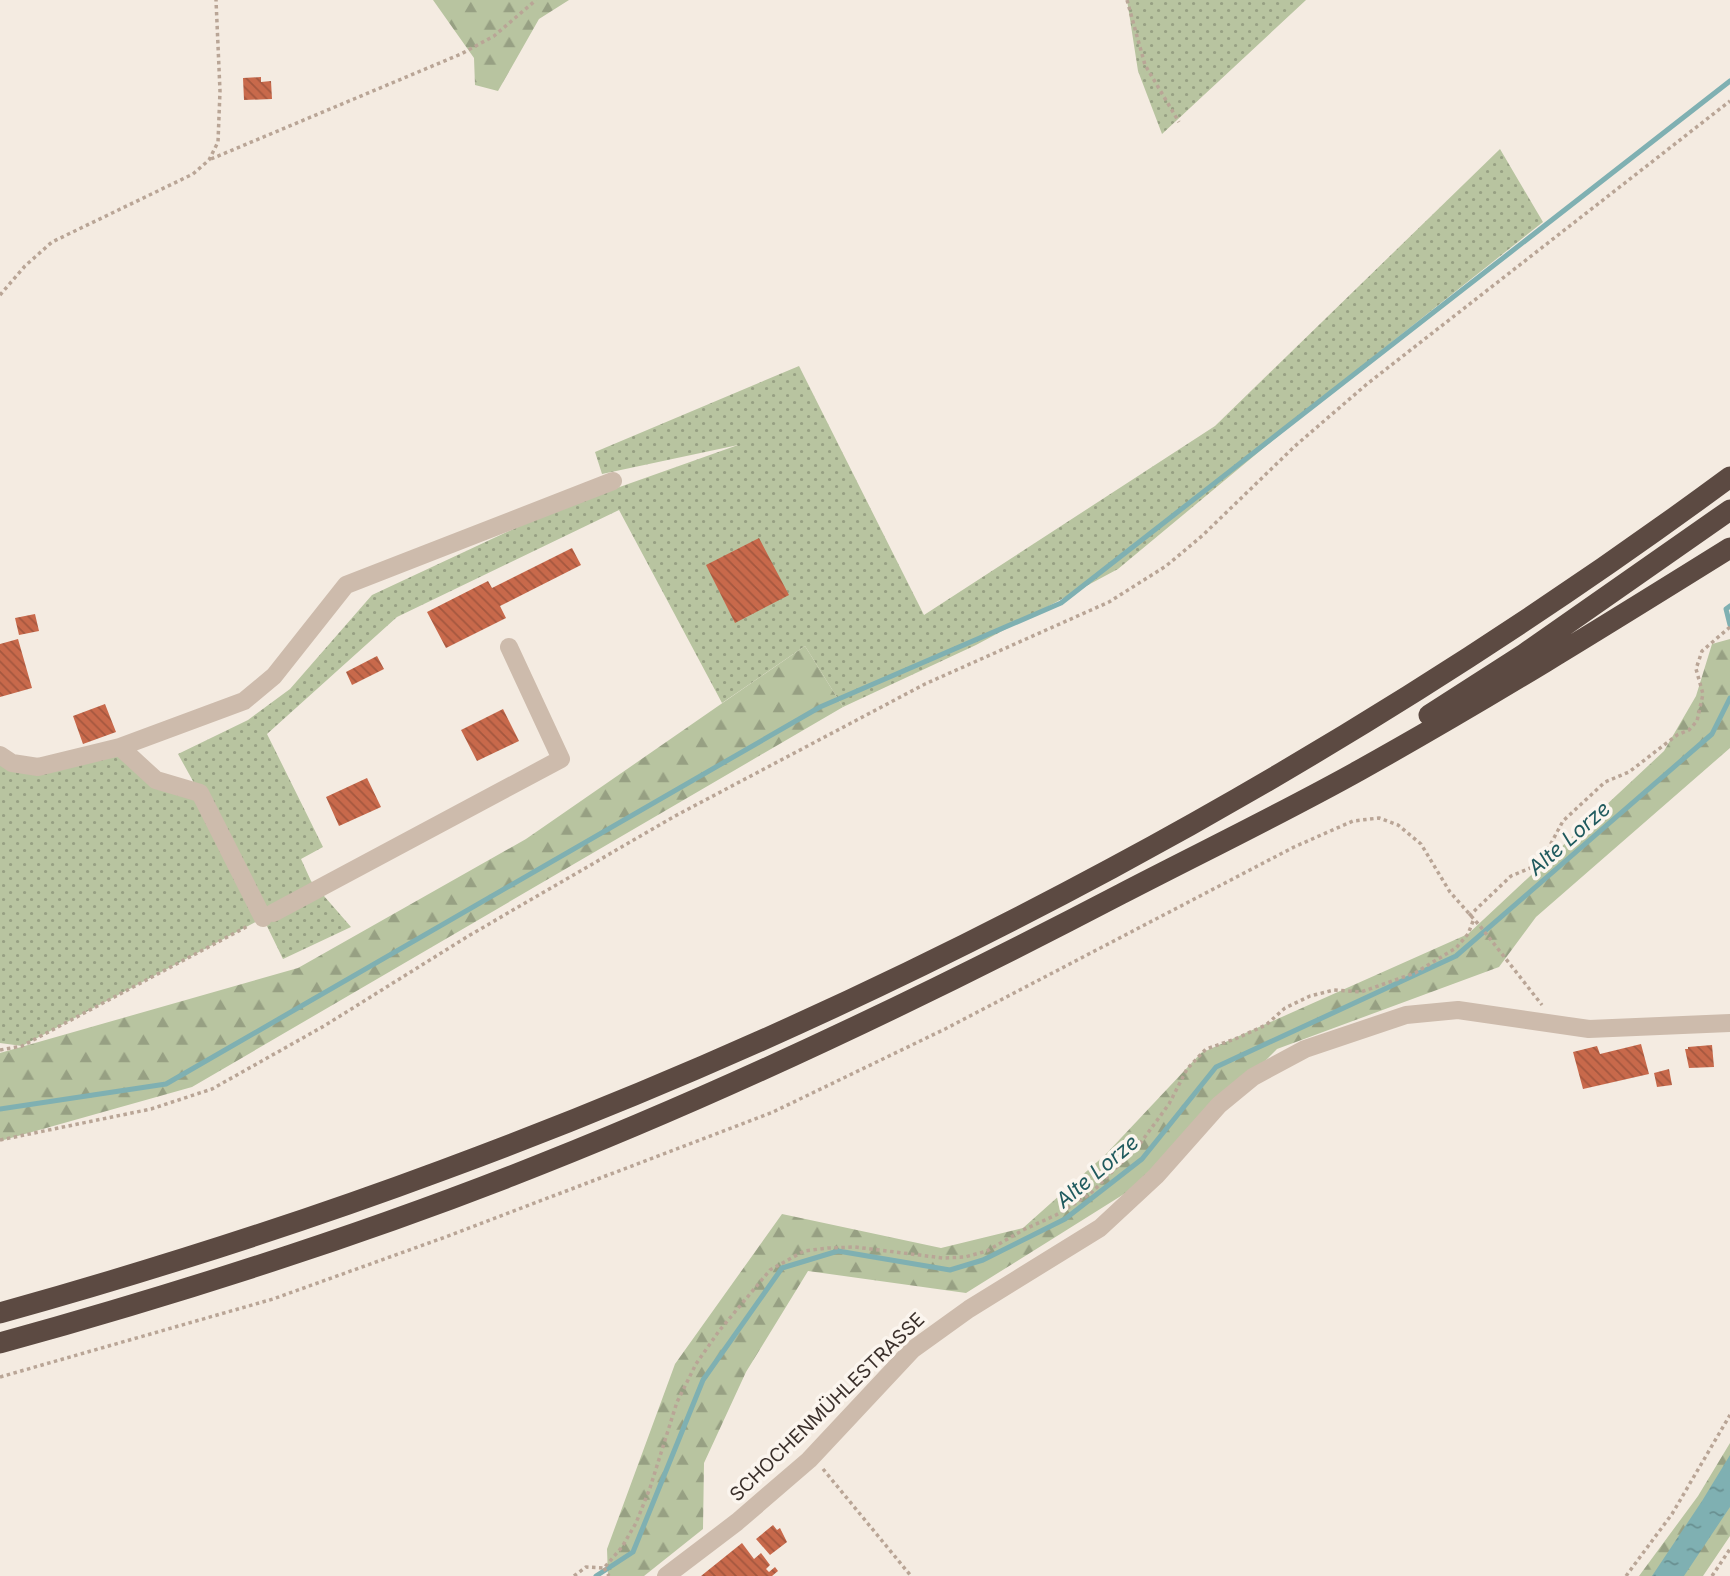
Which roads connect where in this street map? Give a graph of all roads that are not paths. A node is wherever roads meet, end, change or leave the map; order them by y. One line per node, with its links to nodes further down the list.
1 (1730, 477): 10 (highway)
2 (612, 481): 6 (street)
3 (1730, 510): 8 (highway)
4 (1730, 548): 8 (highway)
5 (509, 647): 6 (street)
6 (120, 747): 7 (street)
7 (0, 755)
8 (1125, 892): 11 (highway)
9 (1730, 1023): 12 (street, SCHOCHENMÜHLESTRASSE)
10 (0, 1313)
11 (0, 1343)
12 (666, 1576)

